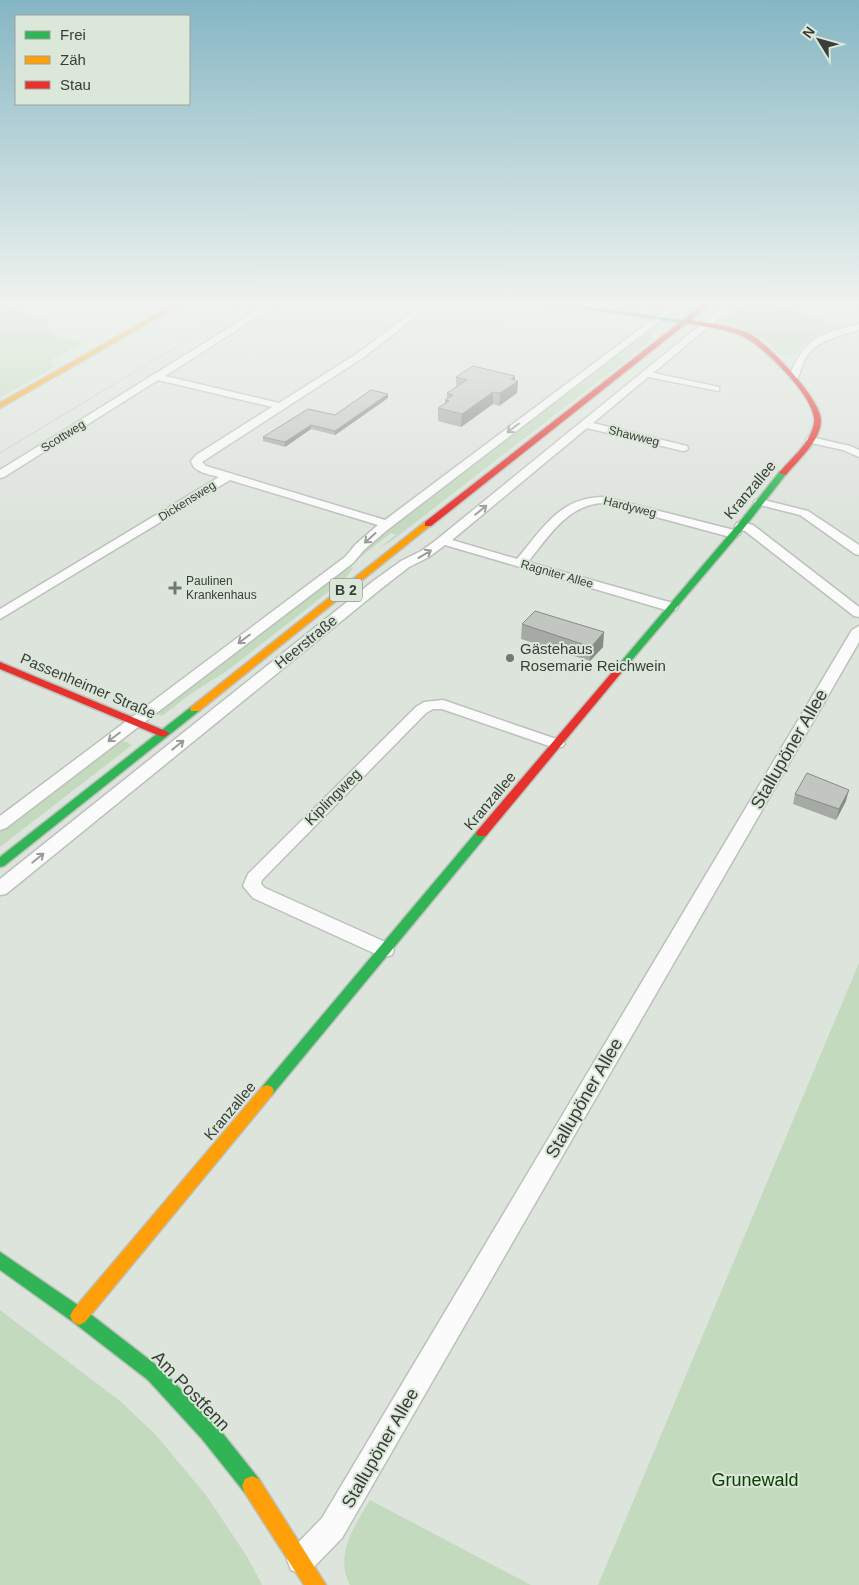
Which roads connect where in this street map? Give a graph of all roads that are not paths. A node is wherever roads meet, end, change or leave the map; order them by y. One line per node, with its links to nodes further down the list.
1 (54, 375): 12 (street)
2 (163, 375): 10 (street, Scottweg)
3 (330, 375): 13 (street, Dickensweg)
4 (584, 375): 21 (street, one-way to 21)
5 (617, 375): 32 (street, Heerstraße / B 2)
6 (644, 375): 14 (street, Heerstraße)
7 (650, 375): 11 (street)
8 (791, 375): 9 (street, Kranzallee)
9 (794, 377): 15 (street, Kranzallee)
10 (158, 378): 13 (street); 18 (street, Scottweg)
11 (716, 389)
12 (0, 406)
13 (281, 406): 19 (street, Dickensweg)
14 (585, 424): 16 (street, Shawweg); 23 (street, Heerstraße, one-way to 14)
15 (811, 440): 17 (street); 20 (street, Kranzallee)
16 (683, 448)
17 (859, 454)
18 (0, 475)
19 (227, 476): 21 (street); 28 (street, Dickensweg)
20 (760, 502): 22 (street, Kranzallee); 24 (street)
21 (387, 524): 31 (street, one-way to 31)
22 (737, 530): 25 (street, Hardyweg); 26 (street, Kranzallee); 27 (street)
23 (443, 541): 25 (street, Ragniter Allee); 36 (street, Heerstraße, one-way to 23)
24 (859, 551)
25 (520, 563): 26 (street, Ragniter Allee)
26 (671, 607): 33 (street, Kranzallee)
27 (859, 613)
28 (0, 615)
29 (859, 630): 40 (street, Stallupöner Allee)
30 (0, 665): 31 (street, Passenheimer Straße)
31 (135, 721): 32 (street, Passenheimer Straße); 34 (street, one-way to 34)
32 (164, 734): 35 (street, Heerstraße / B 2)
33 (557, 744): 37 (street, Kranzallee); 37 (street, Kiplingweg)
34 (0, 824)
35 (0, 863)
36 (0, 889)
37 (385, 950): 39 (street, Kranzallee)
38 (0, 1260): 39 (street, Am Postfenn)
39 (79, 1316): 40 (street, Am Postfenn)
40 (301, 1560): 41 (street, Am Postfenn)
41 (316, 1585)

